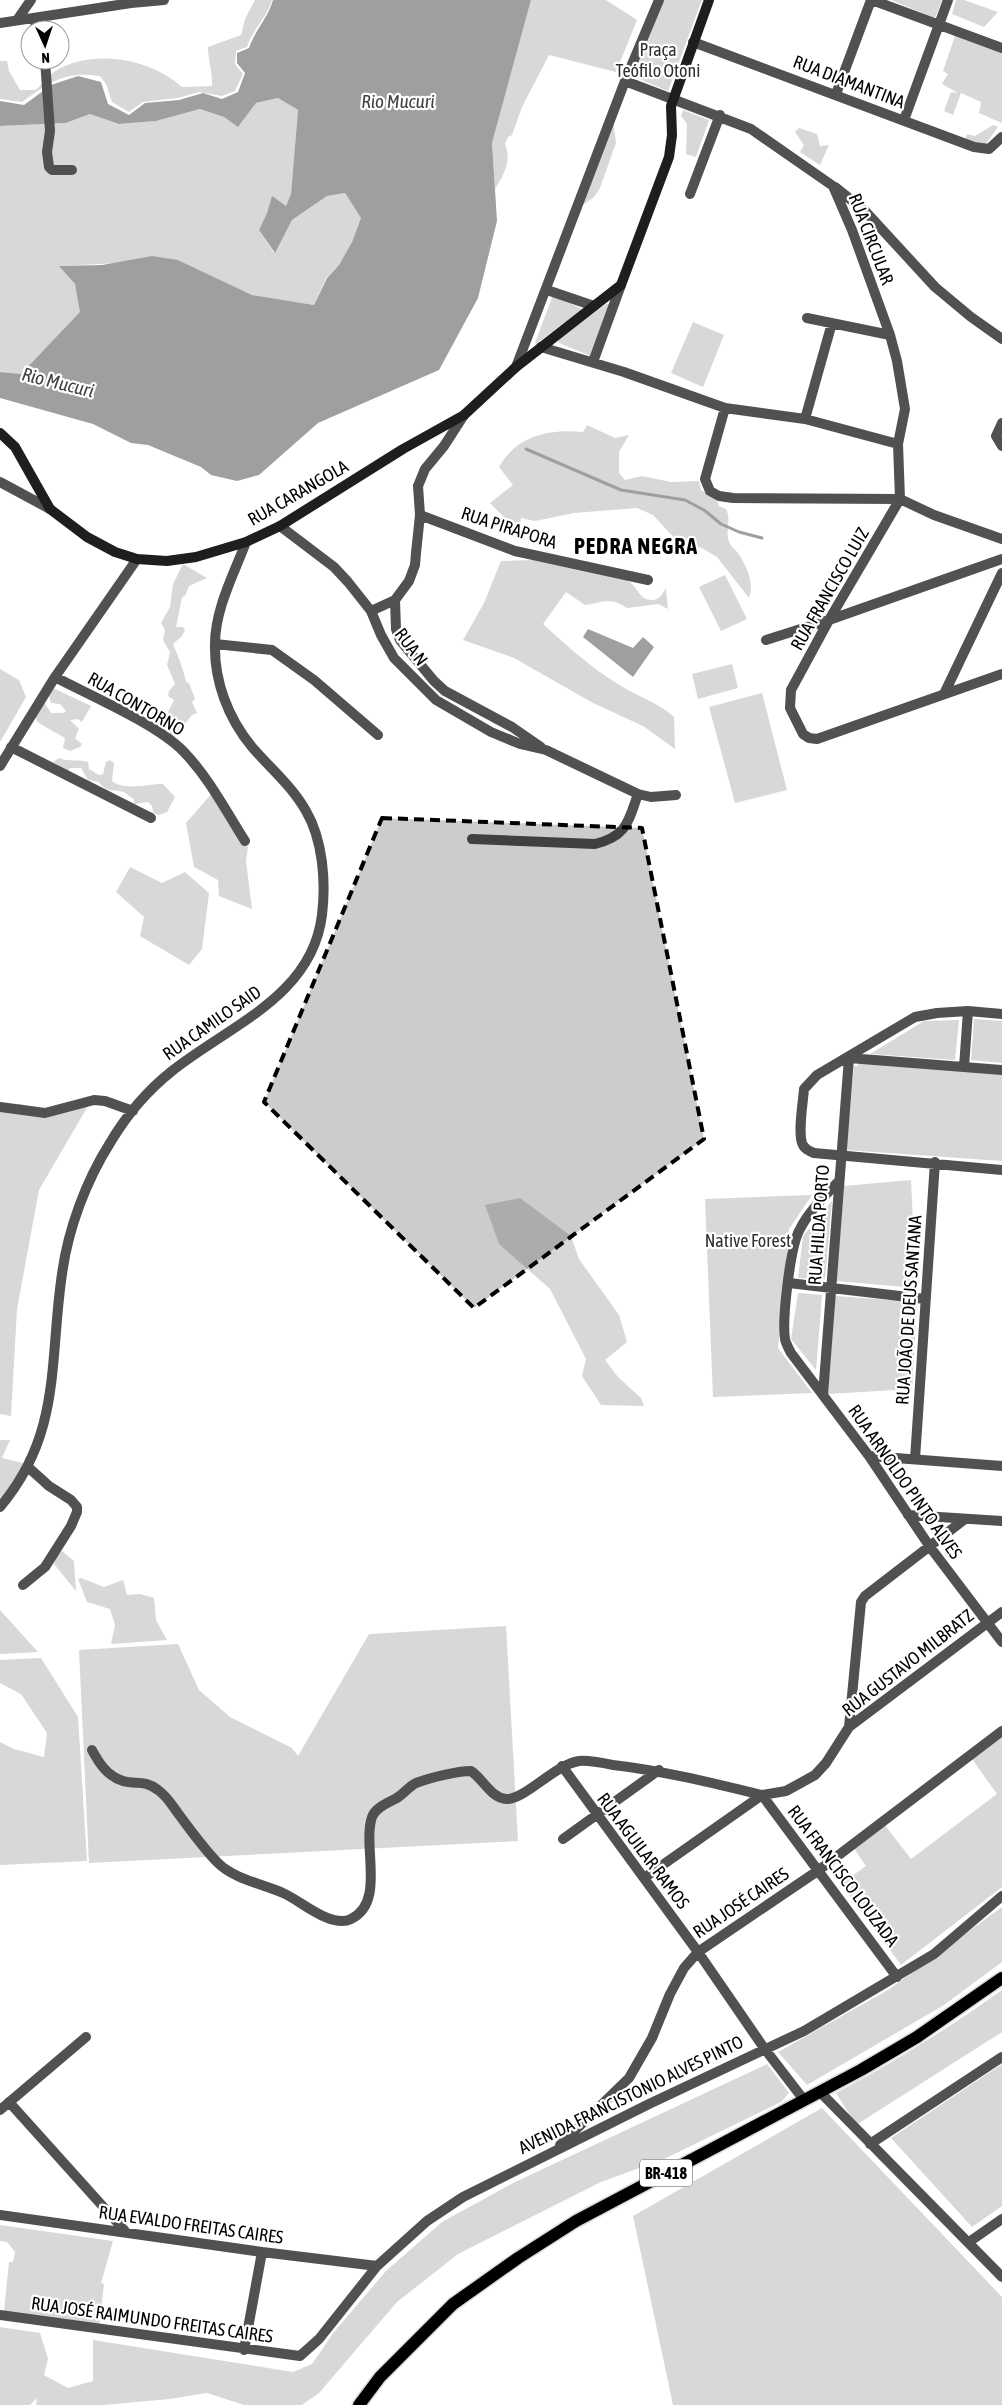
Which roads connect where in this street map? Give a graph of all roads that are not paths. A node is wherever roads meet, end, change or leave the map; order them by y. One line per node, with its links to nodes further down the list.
1 (31, 0): 9 (street)
2 (164, 0): 7 (street)
3 (659, 0): 15 (street)
4 (709, 0): 12 (main road)
5 (872, 0): 11 (street); 16 (street)
6 (948, 0): 11 (street)
7 (129, 1): 8 (street)
8 (34, 18): 9 (street)
9 (17, 20): 10 (street)
10 (0, 23)
11 (939, 26): 13 (street); 19 (street)
12 (693, 42): 16 (street, RUA DIAMANTINA); 17 (main road)
13 (1002, 48)
14 (46, 70): 21 (street)
15 (625, 81): 17 (street, RUA CIRCULAR); 25 (street)
16 (836, 94): 19 (street, RUA DIAMANTINA)
17 (673, 99): 18 (street, RUA CIRCULAR); 24 (main road)
18 (720, 115): 22 (street, RUA CIRCULAR); 23 (street)
19 (904, 120): 20 (street, RUA DIAMANTINA)
20 (1002, 137)
21 (72, 170)
22 (833, 186): 29 (street, RUA CIRCULAR); 30 (street)
23 (690, 194)
24 (621, 284): 26 (main road); 32 (street)
25 (547, 290): 26 (street); 33 (street)
26 (594, 306): 31 (main road)
27 (807, 318): 28 (street)
28 (832, 323): 29 (street); 36 (street)
29 (890, 335): 39 (street, RUA CIRCULAR)
30 (1002, 338)
31 (542, 347): 32 (street); 33 (main road)
32 (593, 362): 34 (street)
33 (516, 367): 35 (main road, RUA CARANGOLA)
34 (724, 408): 36 (street); 42 (street)
35 (464, 415): 44 (street); 45 (main road, RUA CARANGOLA)
36 (805, 419): 39 (street)
37 (1002, 423): 40 (street)
38 (0, 433): 43 (main road)
39 (898, 444): 42 (street)
40 (1002, 446)
41 (0, 482): 43 (street)
42 (900, 499): 46 (street); 54 (street, RUA FRANCISCO LUIZ)
43 (50, 509): 48 (main road, RUA CARANGOLA)
44 (420, 515): 51 (street, RUA PIRAPORA); 52 (street)
45 (280, 526): 47 (main road, RUA CARANGOLA); 53 (street, RUA N)
46 (1002, 539)
47 (246, 542): 48 (main road, RUA CARANGOLA); 58 (street, RUA CAMILO SAID)
48 (137, 559): 60 (street)
49 (1002, 559): 54 (street)
50 (1002, 573): 61 (street)
51 (648, 580)
52 (394, 600): 53 (street); 55 (street, RUA N)
53 (372, 611): 56 (street, RUA N)
54 (829, 620): 57 (street); 61 (street, RUA FRANCISCO LUIZ)
55 (396, 629): 56 (street); 62 (street, RUA N)
56 (381, 635): 63 (street, RUA N)
57 (766, 640)
58 (215, 644): 64 (street); 79 (street, RUA CAMILO SAID)
59 (1002, 674): 61 (street)
60 (55, 677): 65 (street); 72 (street, RUA CONTORNO)
61 (944, 694)
62 (456, 697): 63 (street); 66 (street, RUA N)
63 (449, 708): 66 (street, RUA N)
64 (378, 735)
65 (11, 747): 67 (street); 70 (street)
66 (546, 750): 68 (street, RUA N)
67 (0, 766)
68 (638, 794): 69 (street, RUA N); 71 (street)
69 (676, 794)
70 (151, 818)
71 (472, 839)
72 (245, 841)
73 (968, 1011): 74 (street); 75 (street); 76 (street)
74 (1002, 1014)
75 (849, 1058): 76 (street); 80 (street, RUA HILDA PORTO); 80 (street)
76 (964, 1067): 77 (street)
77 (1002, 1070)
78 (0, 1107): 79 (street)
79 (133, 1111): 91 (street, RUA CAMILO SAID)
80 (840, 1156): 81 (street); 83 (street, RUA HILDA PORTO)
81 (935, 1162): 82 (street); 86 (street, RUA JOÃO DE DEUS SANTANA)
82 (1002, 1170)
83 (838, 1182): 84 (street); 85 (street, RUA HILDA PORTO)
84 (788, 1283): 85 (street); 87 (street, RUA ARNOLDO PINTO ALVES)
85 (830, 1289): 86 (street); 87 (street, RUA HILDA PORTO)
86 (925, 1299): 89 (street, RUA JOÃO DE DEUS SANTANA)
87 (822, 1395): 88 (street, RUA ARNOLDO PINTO ALVES)
88 (870, 1456): 89 (street); 93 (street, RUA ARNOLDO PINTO ALVES)
89 (915, 1459): 90 (street)
90 (1002, 1466)
91 (28, 1467): 92 (street, RUA CAMILO SAID); 97 (street)
92 (0, 1507)
93 (908, 1514): 94 (street); 96 (street, RUA ARNOLDO PINTO ALVES)
94 (965, 1519): 95 (street); 96 (street)
95 (1002, 1521)
96 (930, 1547): 99 (street, RUA ARNOLDO PINTO ALVES); 101 (street)
97 (23, 1585)
98 (1002, 1612): 99 (street, RUA GUSTAVO MILBRATZ)
99 (988, 1622): 100 (street, RUA ARNOLDO PINTO ALVES); 101 (street, RUA GUSTAVO MILBRATZ)
100 (1002, 1642)
101 (849, 1727): 106 (street, RUA GUSTAVO MILBRATZ)
102 (1002, 1731): 109 (street, RUA JOSÉ CAIRES)
103 (92, 1750): 104 (street)
104 (562, 1766): 105 (street); 107 (street, RUA AGUILAR RAMOS)
105 (659, 1770): 106 (street); 107 (street)
106 (762, 1795): 109 (street, RUA FRANCISCO LOUZADA); 110 (street, RUA GUSTAVO MILBRATZ)
107 (596, 1815): 108 (street); 110 (street, RUA AGUILAR RAMOS)
108 (563, 1839)
109 (819, 1870): 112 (street, RUA JOSÉ CAIRES); 113 (street, RUA FRANCISCO LOUZADA)
110 (644, 1878): 112 (street, RUA AGUILAR RAMOS)
111 (1002, 1896): 113 (street, AVENIDA FRANCISTONIO ALVES PINTO)
112 (698, 1952): 116 (street, RUA AGUILAR RAMOS); 123 (street, RUA JOSÉ CAIRES)
113 (897, 1977): 116 (street, AVENIDA FRANCISTONIO ALVES PINTO)
114 (1002, 1978): 118 (main road, BR-418)
115 (86, 2037): 120 (street)
116 (764, 2048): 119 (street, RUA AGUILAR RAMOS); 123 (street, AVENIDA FRANCISTONIO ALVES PINTO)
117 (1002, 2056): 122 (street)
118 (820, 2092): 119 (main road, BR-418); 122 (street)
119 (804, 2100): 134 (main road, BR-418)
120 (8, 2102): 121 (street); 126 (street)
121 (0, 2110)
122 (870, 2144): 127 (street)
123 (554, 2151): 129 (street, AVENIDA FRANCISTONIO ALVES PINTO)
124 (0, 2215): 126 (street, RUA EVALDO FREITAS CAIRES)
125 (1002, 2219): 127 (street)
126 (125, 2231): 128 (street, RUA EVALDO FREITAS CAIRES)
127 (969, 2242): 130 (street)
128 (262, 2252): 129 (street, RUA EVALDO FREITAS CAIRES); 132 (street)
129 (377, 2266): 133 (street, AVENIDA FRANCISTONIO ALVES PINTO)
130 (1002, 2277)
131 (0, 2315): 132 (street, RUA JOSÉ RAIMUNDO FREITAS CAIRES)
132 (244, 2350): 133 (street, RUA JOSÉ RAIMUNDO FREITAS CAIRES)
133 (300, 2356)
134 (359, 2405)

